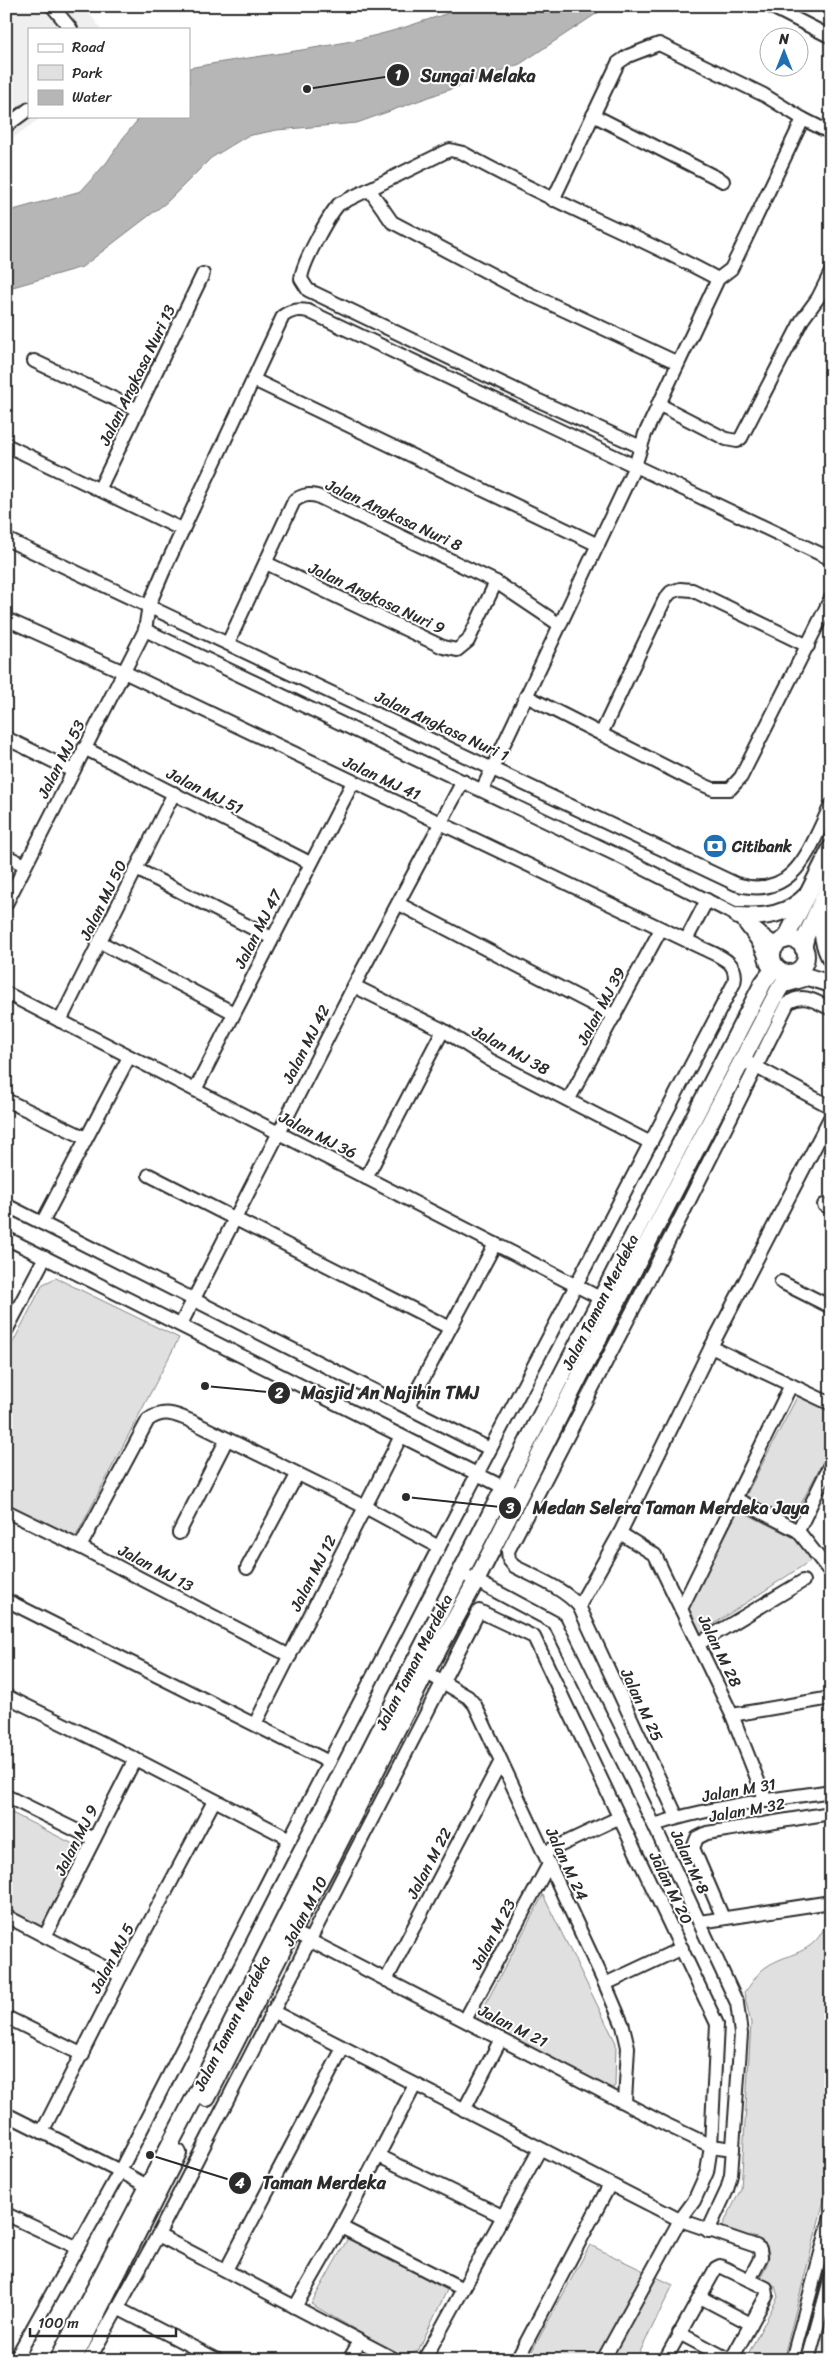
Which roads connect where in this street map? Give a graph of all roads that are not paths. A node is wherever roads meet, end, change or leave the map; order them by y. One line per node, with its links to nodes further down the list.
1 (52, 6): 3 (street)
2 (770, 6): 4 (street)
3 (70, 28)
4 (831, 38)
5 (28, 111): 8 (street)
6 (593, 116): 7 (street); 10 (street); 12 (street)
7 (803, 119): 9 (street); 15 (street)
8 (6, 126)
9 (831, 133)
10 (723, 181)
11 (369, 189): 12 (street); 17 (street); 22 (street)
12 (553, 200): 15 (street)
13 (831, 272): 19 (street)
14 (203, 274): 20 (street, Jalan Angkasa Nuri 13)
15 (718, 279): 17 (street)
16 (34, 361): 20 (street)
17 (678, 363): 19 (street)
18 (254, 380): 23 (street, Jalan MJ 53); 25 (street, Jalan MJ 53); 27 (street)
19 (658, 404): 22 (street)
20 (138, 410): 24 (street, Jalan Angkasa Nuri 13)
21 (6, 445): 24 (street)
22 (641, 447): 23 (street)
23 (635, 466): 27 (street); 28 (street)
24 (99, 490): 25 (street)
25 (183, 530): 32 (street, Jalan MJ 53)
26 (6, 539): 32 (street, Jalan Angkasa Nuri 1)
27 (598, 545): 34 (street)
28 (831, 559)
29 (266, 563): 30 (street, Jalan Angkasa Nuri 9); 30 (street, Jalan Angkasa Nuri 8); 36 (street, Jalan Angkasa Nuri 8)
30 (496, 582): 34 (street, Jalan Angkasa Nuri 8)
31 (831, 598): 37 (street)
32 (149, 605): 35 (street, Jalan MJ 53); 36 (street, Jalan Angkasa Nuri 1)
33 (6, 619): 38 (street, Jalan MJ 41)
34 (560, 625): 39 (street)
35 (145, 630): 38 (street, Jalan MJ 53); 45 (street)
36 (228, 642): 43 (street, Jalan Angkasa Nuri 1)
37 (808, 646): 40 (street); 40 (street)
38 (124, 672): 42 (street, Jalan MJ 53); 46 (street, Jalan MJ 41)
39 (526, 696): 40 (street); 43 (street)
40 (601, 734)
41 (6, 738): 44 (street)
42 (84, 748): 44 (street, Jalan MJ 53); 48 (street, Jalan MJ 51)
43 (492, 768): 47 (street); 49 (street, Jalan Angkasa Nuri 1)
44 (73, 771): 54 (street, Jalan MJ 53)
45 (463, 780): 47 (street); 50 (street, Jalan MJ 42)
46 (352, 782): 50 (street, Jalan MJ 41); 53 (street, Jalan MJ 47)
47 (482, 790): 58 (street)
48 (174, 792): 53 (street, Jalan MJ 51); 55 (street, Jalan MJ 50)
49 (831, 805)
50 (442, 824): 60 (street, Jalan MJ 42); 62 (street, Jalan MJ 41)
51 (831, 848): 57 (main road)
52 (6, 856): 54 (street)
53 (310, 863): 63 (street, Jalan MJ 47)
54 (25, 866): 59 (street, Jalan MJ 53)
55 (136, 869): 63 (street); 65 (street, Jalan MJ 50)
56 (831, 882): 57 (main road)
57 (816, 896): 61 (main road); 66 (main road); 67 (main road); 68 (main road, Jalan Taman Merdeka)
58 (706, 900): 61 (street); 64 (street)
59 (6, 904)
60 (399, 904): 73 (street, Jalan MJ 42); 78 (street)
61 (742, 919): 66 (street); 71 (main road)
62 (661, 928): 64 (street, Jalan MJ 41); 78 (street, Jalan MJ 39)
63 (272, 938): 77 (street, Jalan MJ 47)
64 (686, 940): 90 (street, Jalan MJ 41)
65 (100, 942): 77 (street); 79 (street, Jalan MJ 50)
66 (781, 942): 68 (main road); 69 (main road)
67 (831, 959)
68 (800, 961): 69 (main road); 70 (main road); 72 (main road); 74 (main road, Jalan Taman Merdeka)
69 (775, 966): 71 (main road, Jalan Taman Merdeka)
70 (831, 967)
71 (763, 983): 102 (main road, Jalan Taman Merdeka)
72 (831, 984): 74 (main road)
73 (354, 986): 80 (street, Jalan MJ 38); 88 (street, Jalan MJ 42)
74 (778, 991): 82 (main road, Jalan Taman Merdeka)
75 (6, 994): 79 (street, Jalan MJ 36)
76 (831, 1009): 82 (street)
77 (234, 1012): 83 (street, Jalan MJ 47)
78 (615, 1016): 84 (street, Jalan MJ 39)
79 (60, 1021): 81 (street, Jalan MJ 36)
80 (443, 1030): 84 (street, Jalan MJ 38); 92 (street)
81 (129, 1056): 83 (street, Jalan MJ 36); 89 (street)
82 (749, 1063): 86 (street); 102 (main road, Jalan Taman Merdeka); 134 (street)
83 (195, 1090): 88 (street, Jalan MJ 36)
84 (569, 1099): 90 (street, Jalan MJ 38)
85 (6, 1100): 89 (street)
86 (831, 1108)
87 (831, 1116): 107 (street)
88 (278, 1133): 92 (street, Jalan MJ 36); 94 (street, Jalan MJ 42)
89 (86, 1138): 95 (street)
90 (651, 1143): 100 (street)
91 (149, 1175): 94 (street)
92 (366, 1178): 97 (street, Jalan MJ 36)
93 (6, 1205): 95 (street)
94 (235, 1218): 101 (street, Jalan MJ 42); 105 (street)
95 (42, 1223): 101 (street)
96 (6, 1238): 98 (street)
97 (495, 1244): 100 (street, Jalan MJ 36); 105 (street)
98 (45, 1257): 104 (street); 106 (street)
99 (781, 1282): 103 (street)
100 (575, 1285): 102 (street, Jalan MJ 36); 113 (street)
101 (193, 1299): 104 (street, Jalan MJ 42); 110 (street)
102 (608, 1302): 117 (main road, Jalan Taman Merdeka); 118 (main road, Jalan Taman Merdeka)
103 (831, 1306)
104 (181, 1324): 111 (street)
105 (450, 1328): 110 (street)
106 (6, 1331)
107 (711, 1347): 108 (street); 125 (street)
108 (791, 1385): 109 (street); 119 (street)
109 (831, 1404)
110 (408, 1407): 113 (street)
111 (401, 1436): 115 (street); 120 (street, Jalan MJ 12)
112 (227, 1439): 116 (street); 124 (street); 126 (street)
113 (490, 1449): 115 (street)
114 (831, 1463): 123 (street)
115 (477, 1474): 117 (street); 127 (street)
116 (297, 1475): 120 (street); 128 (street)
117 (503, 1488): 118 (street); 129 (main road, Jalan Taman Merdeka)
118 (519, 1496): 131 (main road, Jalan Taman Merdeka)
119 (736, 1499): 123 (street); 135 (street)
120 (365, 1507): 127 (street); 138 (street, Jalan MJ 12)
121 (9, 1513): 122 (street); 126 (street, Jalan MJ 13)
122 (6, 1526)
123 (798, 1532): 130 (street)
124 (179, 1533)
125 (620, 1533): 134 (street); 135 (street, Jalan M 28)
126 (80, 1547): 138 (street, Jalan MJ 13)
127 (439, 1547): 147 (street)
128 (247, 1568)
129 (460, 1572): 131 (street, Jalan M 8); 163 (main road, Jalan Taman Merdeka)
130 (831, 1574)
131 (476, 1581): 139 (main road, Jalan Taman Merdeka); 155 (street, Jalan M 8)
132 (803, 1581): 137 (street)
133 (6, 1600): 144 (street)
134 (579, 1606): 153 (street, Jalan M 25)
135 (681, 1609): 137 (street, Jalan M 28)
136 (479, 1611): 140 (street, Jalan M 10); 154 (street, Jalan M 20)
137 (698, 1644): 143 (street, Jalan M 28)
138 (290, 1656): 144 (street, Jalan MJ 12)
139 (426, 1672): 140 (street); 163 (main road, Jalan Taman Merdeka)
140 (441, 1680): 146 (street, Jalan M 24); 165 (street, Jalan M 10)
141 (6, 1696): 145 (street)
142 (831, 1698): 143 (street)
143 (732, 1715): 151 (street, Jalan M 28)
144 (255, 1724): 147 (street)
145 (135, 1759): 150 (street); 156 (street, Jalan MJ 9)
146 (501, 1761): 158 (street, Jalan M 24); 168 (street, Jalan M 22)
147 (329, 1762): 157 (street)
148 (831, 1791): 151 (street, Jalan M 31)
149 (6, 1796): 156 (street)
150 (214, 1800): 157 (street); 167 (street, Jalan MJ 5)
151 (766, 1802): 153 (street, Jalan M 31)
152 (831, 1813): 161 (street, Jalan M 32)
153 (676, 1817): 155 (street, Jalan M 31)
154 (618, 1818): 158 (street); 166 (street, Jalan M 20)
155 (654, 1825): 162 (street, Jalan M 8)
156 (94, 1839): 164 (street, Jalan MJ 9)
157 (290, 1839): 185 (street)
158 (547, 1858): 169 (street, Jalan M 24); 172 (street, Jalan M 23)
159 (831, 1902): 161 (street)
160 (6, 1916): 164 (street)
161 (723, 1918): 162 (street)
162 (700, 1922): 182 (street, Jalan M 8)
163 (286, 1928): 165 (street, Jalan M 21); 187 (main road, Jalan Taman Merdeka)
164 (45, 1936): 167 (street)
165 (308, 1939): 168 (street, Jalan M 21); 170 (street, Jalan M 10)
166 (682, 1948): 169 (street); 181 (street, Jalan M 20)
167 (121, 1976): 175 (street, Jalan MJ 5)
168 (386, 1980): 172 (street, Jalan M 21)
169 (605, 1984): 177 (street, Jalan M 24)
170 (272, 2011): 174 (street); 194 (street, Jalan M 10)
171 (6, 2016): 175 (street)
172 (465, 2020): 173 (street, Jalan M 21)
173 (502, 2039): 177 (street, Jalan M 21); 178 (street)
174 (343, 2048): 176 (street); 196 (street)
175 (83, 2055): 180 (street, Jalan MJ 5)
176 (414, 2085): 178 (street); 184 (street)
177 (625, 2102): 181 (street, Jalan M 21)
178 (464, 2110): 183 (street)
179 (6, 2114): 180 (street)
180 (42, 2132): 185 (street)
181 (711, 2146): 182 (street, Jalan M 21); 191 (street, Jalan M 20)
182 (733, 2149): 193 (street, Jalan M 8)
183 (540, 2150): 186 (street); 189 (street)
184 (379, 2156): 189 (street); 192 (street)
185 (120, 2171): 187 (street); 195 (street)
186 (610, 2186): 191 (street); 214 (street)
187 (153, 2190): 207 (main road, Jalan Taman Merdeka); 208 (main road, Jalan Taman Merdeka)
188 (6, 2214): 195 (street)
189 (502, 2216): 199 (street)
190 (831, 2216): 218 (street)
191 (680, 2220): 193 (street); 215 (street, Jalan M 20)
192 (341, 2227): 199 (street); 201 (street)
193 (708, 2231): 198 (street)
194 (158, 2235): 196 (street); 202 (street, Jalan M 10)
195 (76, 2248): 206 (street)
196 (226, 2270): 201 (street)
197 (831, 2276): 219 (street)
198 (750, 2280): 200 (street); 203 (street)
199 (463, 2289): 213 (street)
200 (700, 2297): 203 (street); 204 (street)
201 (295, 2307): 205 (street)
202 (117, 2308): 209 (street, Jalan M 10); 210 (street)
203 (751, 2324): 217 (street)
204 (680, 2333): 216 (street); 217 (street)
205 (360, 2341): 211 (street); 212 (street)
206 (16, 2360)
207 (58, 2360)
208 (73, 2360)
209 (89, 2360)
210 (218, 2360)
211 (349, 2360)
212 (396, 2360)
213 (424, 2360)
214 (517, 2360)
215 (603, 2360)
216 (665, 2360)
217 (730, 2360)
218 (792, 2360)
219 (808, 2360)

